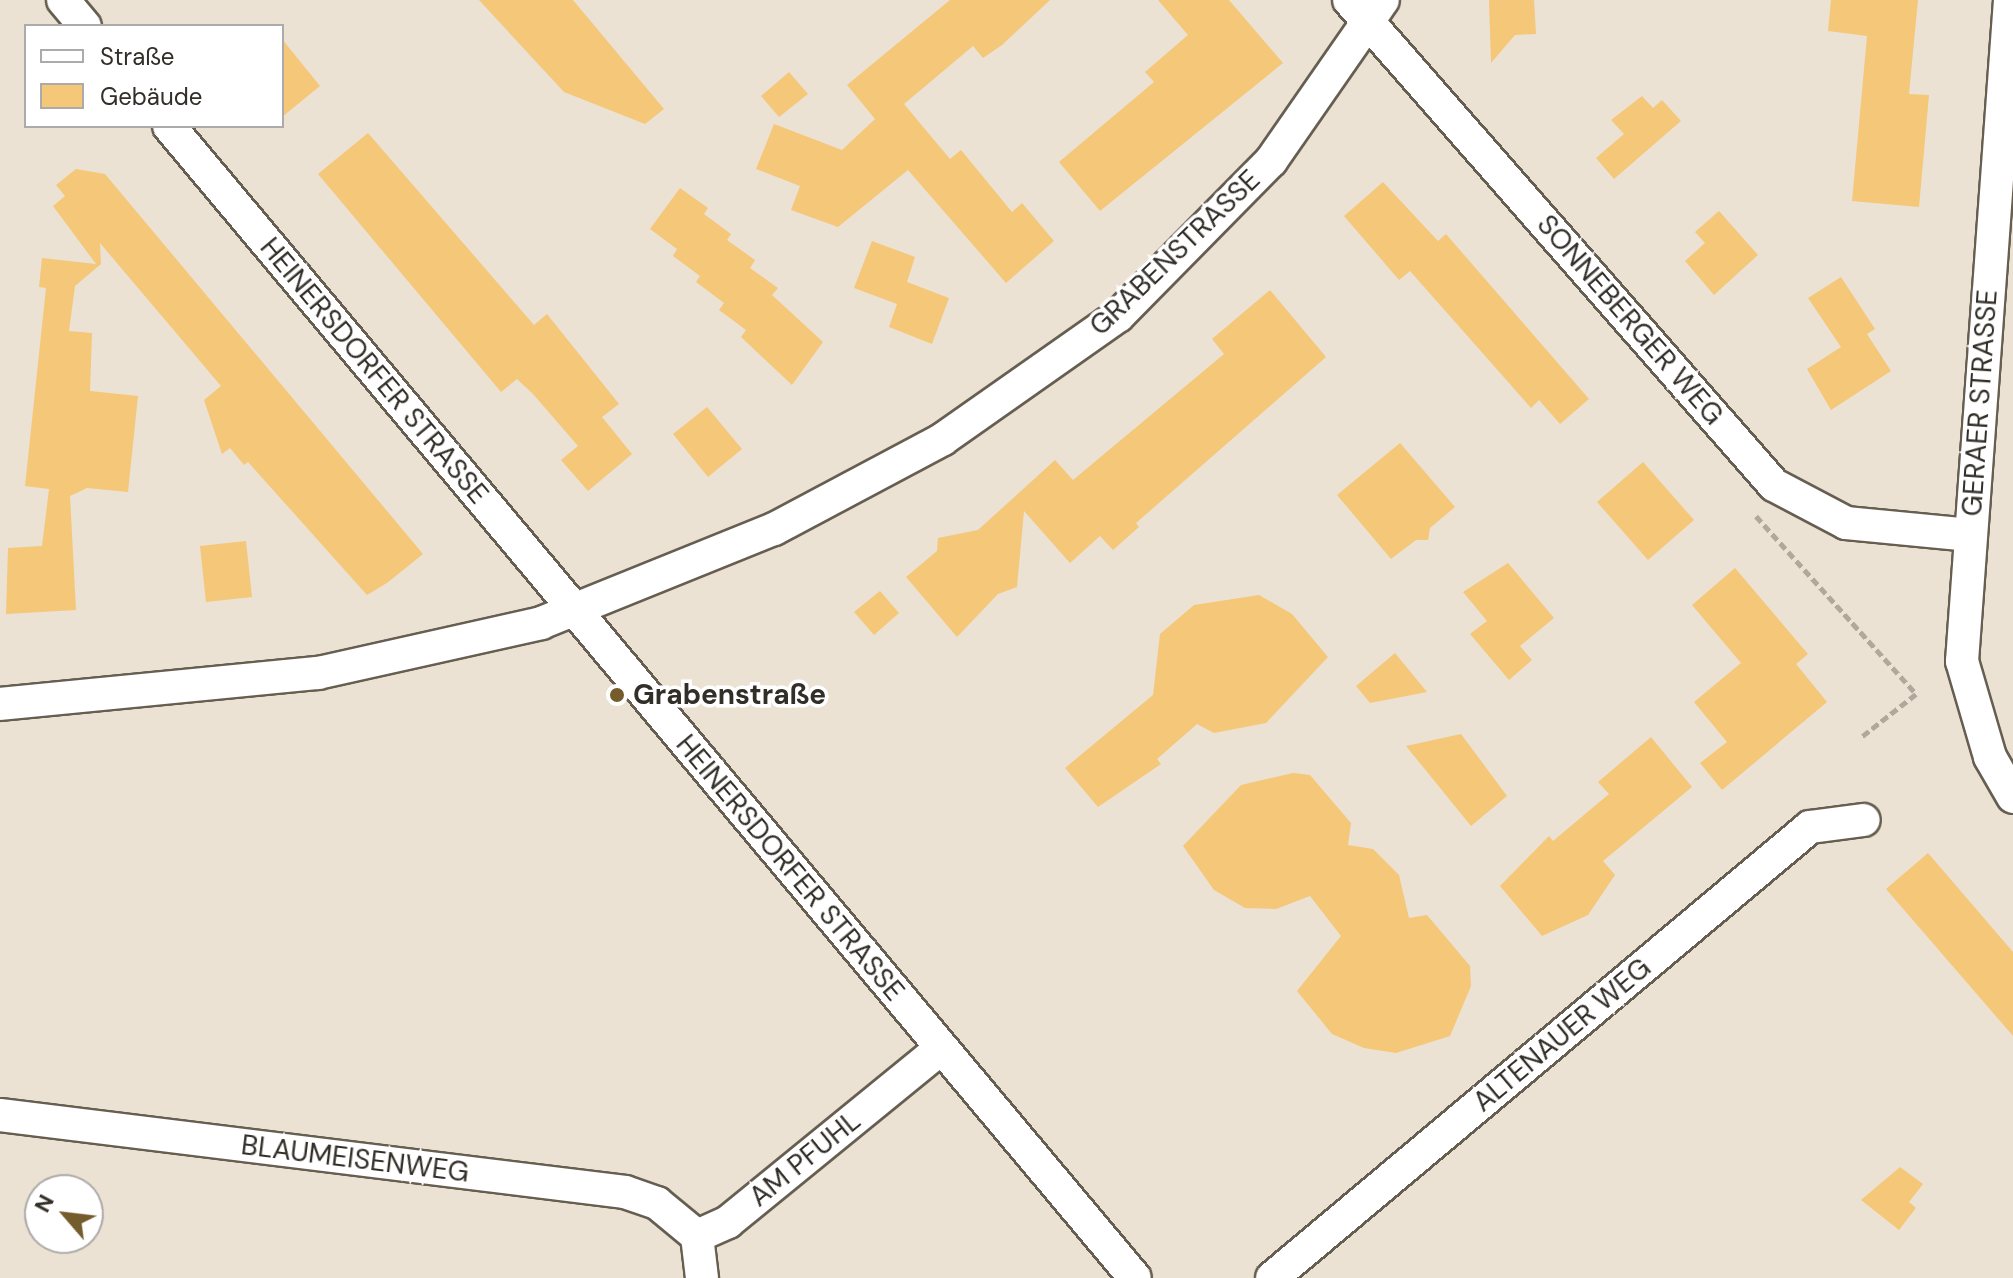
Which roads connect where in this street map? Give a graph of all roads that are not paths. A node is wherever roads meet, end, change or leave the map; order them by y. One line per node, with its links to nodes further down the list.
1 (63, 0): 5 (street)
2 (1349, 0): 4 (street, SONNEBERGER WEG)
3 (2010, 0): 7 (street, GERAER STRASSE)
4 (1376, 12): 7 (street, SONNEBERGER WEG); 8 (street, GRABENSTRASSE)
5 (83, 24)
6 (171, 128): 8 (street, HEINERSDORFER STRASSE)
7 (1970, 535): 10 (street, GERAER STRASSE)
8 (576, 613): 9 (street, GRABENSTRASSE); 12 (street, HEINERSDORFER STRASSE)
9 (0, 704)
10 (2013, 797)
11 (1864, 820): 17 (street, ALTENAUER WEG)
12 (941, 1048): 14 (street, AM PFUHL); 16 (street, HEINERSDORFER STRASSE)
13 (0, 1115): 14 (street, BLAUMEISENWEG)
14 (697, 1236): 15 (street)
15 (702, 1278)
16 (1135, 1278)
17 (1272, 1278)

